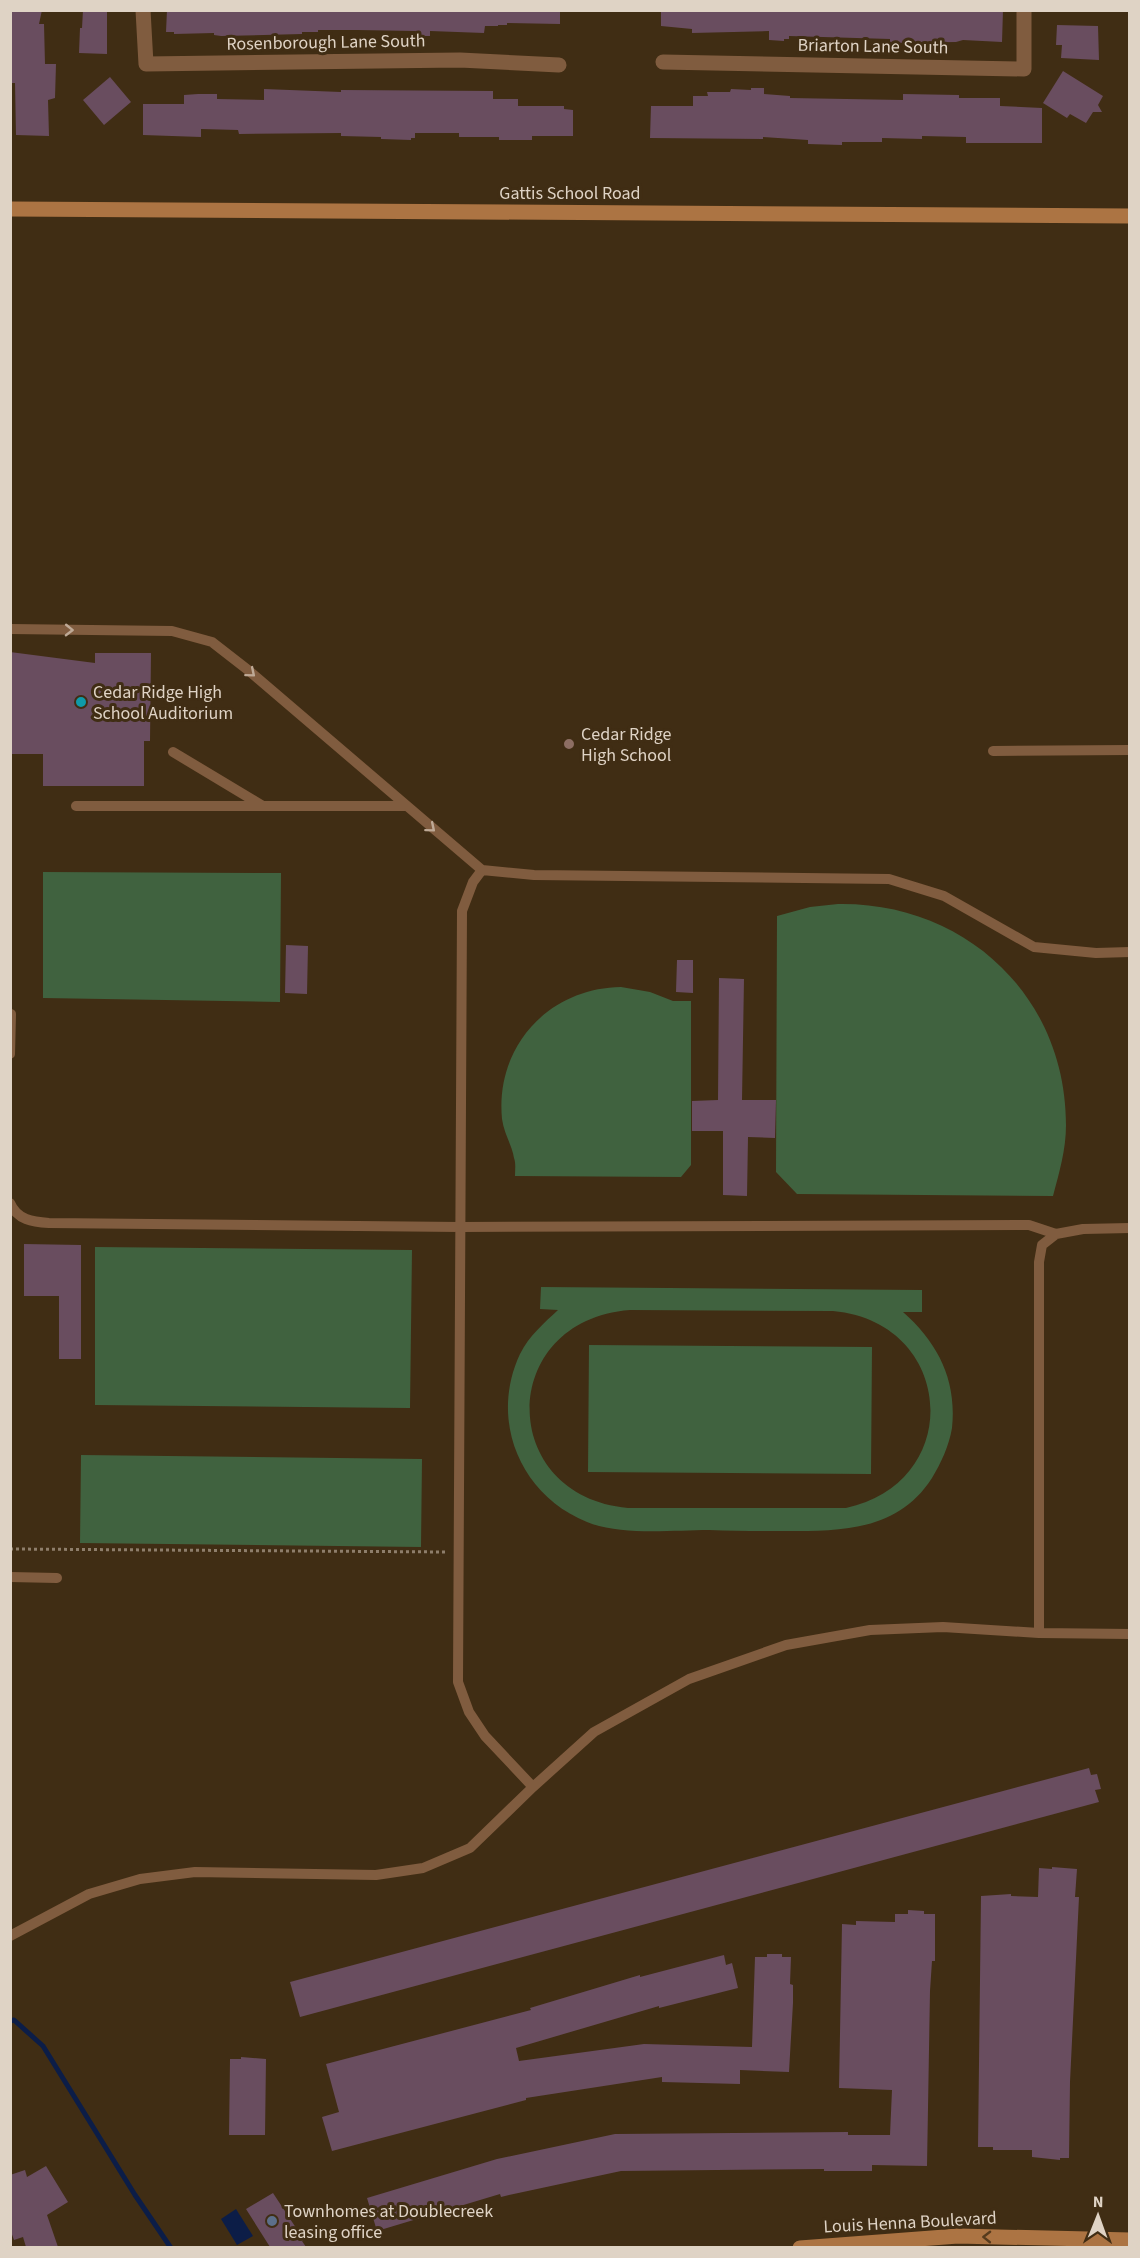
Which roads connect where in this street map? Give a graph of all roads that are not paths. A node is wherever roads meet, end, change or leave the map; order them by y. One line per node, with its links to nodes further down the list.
1 (143, 10): 4 (street, Rosenborough Lane South)
2 (1024, 10): 3 (street, Briarton Lane South)
3 (663, 62)
4 (560, 65)
5 (10, 209): 6 (main road, Gattis School Road)
6 (1130, 216)
7 (10, 629): 12 (lane, one-way to 12)
8 (1130, 750): 9 (lane)
9 (993, 751)
10 (174, 752): 13 (lane)
11 (76, 806): 13 (lane)
12 (406, 806): 13 (lane); 14 (lane, one-way to 14)
13 (263, 807)
14 (482, 870): 15 (lane); 19 (lane)
15 (1130, 952)
16 (11, 1014): 17 (lane)
17 (10, 1054)
18 (10, 1203): 19 (lane)
19 (460, 1227): 21 (lane); 26 (lane)
20 (1130, 1228): 21 (lane)
21 (1056, 1234): 24 (lane)
22 (10, 1577): 23 (lane)
23 (57, 1578)
24 (1039, 1633): 25 (lane); 26 (lane)
25 (1130, 1634)
26 (533, 1787): 27 (lane)
27 (10, 1936)
28 (1130, 2240): 29 (main road, Louis Henna Boulevard, one-way to 29)
29 (800, 2247)

